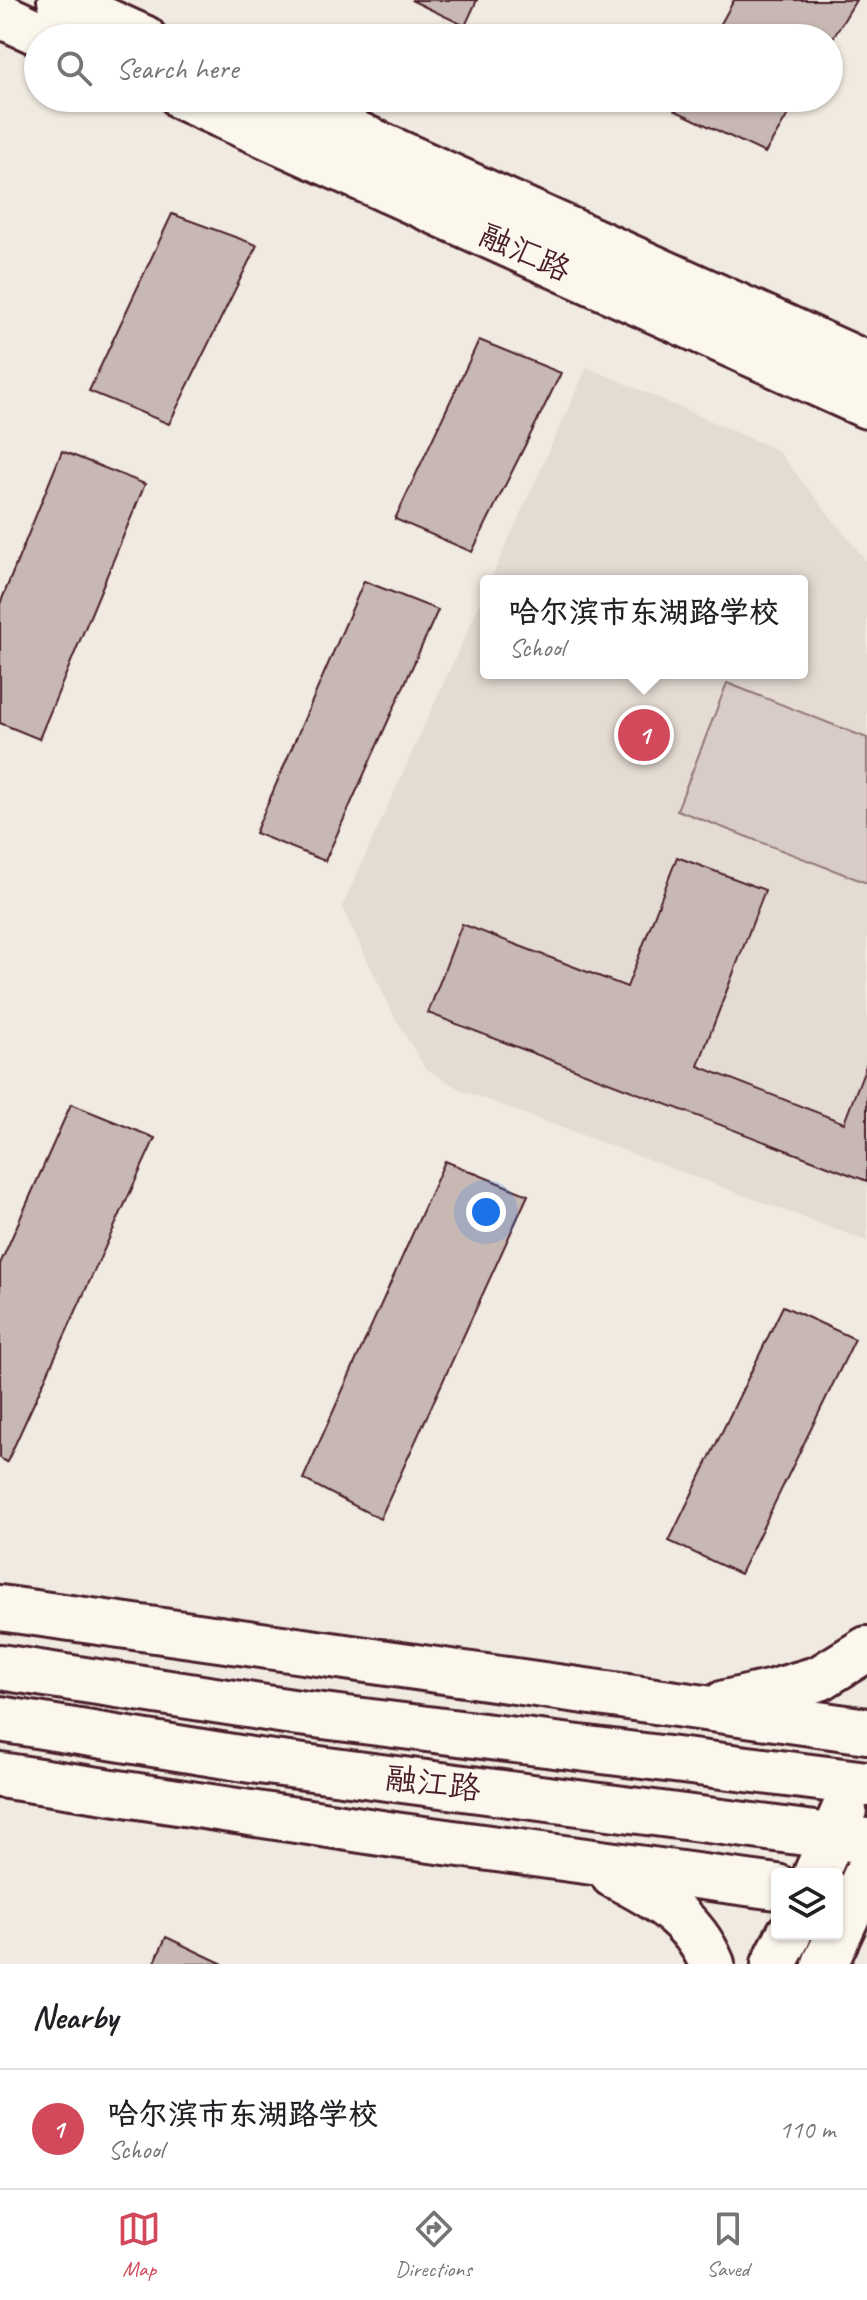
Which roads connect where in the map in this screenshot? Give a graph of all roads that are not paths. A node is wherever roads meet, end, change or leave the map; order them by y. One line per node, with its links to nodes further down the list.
1 (60, 0): 3 (street)
2 (0, 15): 4 (street)
3 (113, 24)
4 (24, 26)
5 (214, 112): 8 (street, 融汇路)
6 (308, 112): 7 (street, 融汇路)
7 (867, 364)
8 (867, 406)
9 (0, 1608): 12 (street)
10 (867, 1649): 12 (street)
11 (0, 1667): 16 (street, 融江路)
12 (698, 1708): 14 (street)
13 (0, 1719): 17 (street, 融江路)
14 (867, 1731)
15 (0, 1775): 18 (street)
16 (864, 1777): 17 (street)
17 (838, 1850)
18 (585, 1862): 20 (street); 22 (street)
19 (855, 1883): 24 (street)
20 (771, 1886)
21 (786, 1940): 23 (street)
22 (712, 1964)
23 (774, 1964)
24 (825, 1964)

